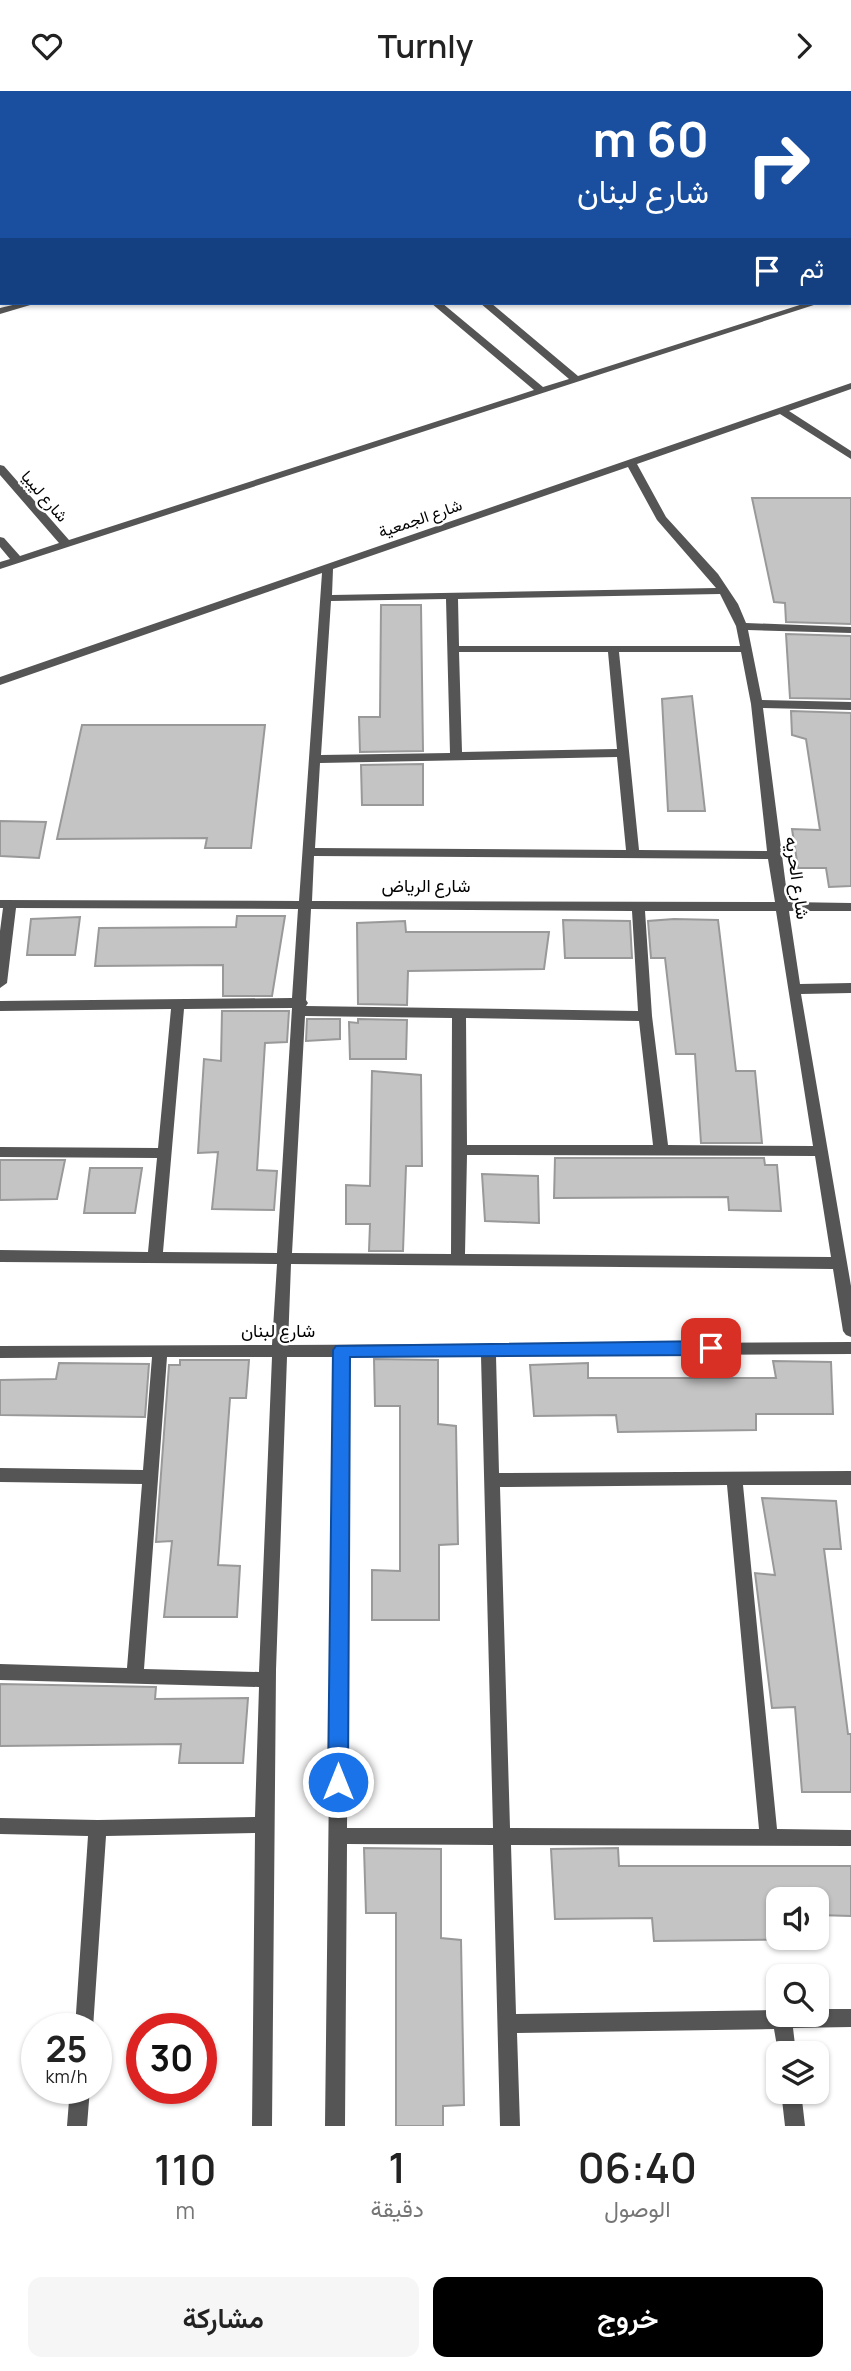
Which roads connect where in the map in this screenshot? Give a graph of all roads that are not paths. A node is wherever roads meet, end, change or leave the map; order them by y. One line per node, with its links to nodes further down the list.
1 (24, 305): 5 (street)
2 (438, 305): 8 (street)
3 (487, 305): 6 (street)
4 (809, 305): 6 (street)
5 (0, 311)
6 (576, 380): 8 (street)
7 (851, 386): 9 (street, شارع الجمعية)
8 (541, 391): 14 (street)
9 (781, 410): 10 (street); 11 (street, شارع الجمعية)
10 (851, 456)
11 (631, 463): 17 (street, شارع الجمعية); 18 (street, شارع الحريه)
12 (0, 468): 14 (street, شارع ليبيا)
13 (0, 540): 15 (street)
14 (66, 544): 15 (street)
15 (17, 561): 16 (street)
16 (0, 566)
17 (328, 566): 20 (street); 26 (street, شارع الجمعية)
18 (724, 591): 19 (street); 21 (street, شارع الحريه)
19 (452, 596): 20 (street); 23 (street)
20 (326, 599): 31 (street)
21 (742, 626): 22 (street); 25 (street, شارع الحريه)
22 (851, 630)
23 (454, 649): 24 (street); 30 (street)
24 (613, 649): 25 (street); 29 (street)
25 (747, 649): 27 (street, شارع الحريه)
26 (0, 681)
27 (757, 704): 28 (street); 34 (street, شارع الحريه)
28 (851, 706)
29 (624, 753): 30 (street); 33 (street)
30 (456, 756): 31 (street)
31 (315, 759): 32 (street)
32 (308, 852): 33 (street); 36 (street)
33 (633, 854): 34 (street)
34 (774, 855): 38 (street, شارع الحريه)
35 (5, 904): 36 (street, شارع الرياض); 40 (street)
36 (305, 905): 37 (street, شارع الرياض); 45 (street)
37 (638, 906): 38 (street, شارع الرياض); 47 (street)
38 (781, 907): 39 (street, شارع الرياض); 42 (street, شارع الحريه)
39 (851, 907)
40 (0, 983)
41 (851, 988): 42 (street)
42 (794, 989): 50 (street, شارع الحريه)
43 (178, 1005): 44 (street); 45 (street); 52 (street)
44 (0, 1006)
45 (301, 1007): 46 (street); 55 (street)
46 (459, 1014): 47 (street); 48 (street)
47 (645, 1016): 49 (street)
48 (460, 1150): 49 (street); 56 (street)
49 (661, 1150): 50 (street)
50 (821, 1151): 57 (street, شارع الحريه)
51 (0, 1152): 52 (street)
52 (164, 1153): 54 (street)
53 (0, 1257): 54 (street)
54 (155, 1258): 55 (street)
55 (286, 1259): 56 (street); 63 (street)
56 (458, 1260): 57 (street)
57 (840, 1263): 58 (street, شارع الحريه)
58 (851, 1331)
59 (851, 1348): 61 (street, شارع لبنان)
60 (342, 1350): 61 (street, شارع لبنان); 63 (street, شارع لبنان); 76 (street)
61 (488, 1350): 69 (street)
62 (160, 1351): 63 (street, شارع لبنان); 64 (street, شارع لبنان); 66 (street)
63 (281, 1351): 72 (street)
64 (0, 1352)
65 (0, 1475): 66 (street)
66 (150, 1477): 71 (street)
67 (734, 1478): 68 (street); 69 (street); 78 (street)
68 (851, 1478)
69 (493, 1480): 77 (street)
70 (0, 1672): 71 (street)
71 (135, 1676): 72 (street)
72 (269, 1680): 73 (street)
73 (264, 1825): 75 (street); 88 (street)
74 (0, 1826): 75 (street)
75 (98, 1828): 80 (street)
76 (337, 1836): 77 (street); 89 (street)
77 (502, 1837): 78 (street); 84 (street)
78 (769, 1838): 79 (street)
79 (851, 1838)
80 (85, 2013)
81 (829, 2018): 82 (street)
82 (851, 2018)
83 (766, 2019): 84 (street)
84 (507, 2024): 90 (street)
85 (79, 2104): 87 (street)
86 (792, 2104): 91 (street)
87 (77, 2126)
88 (262, 2126)
89 (335, 2126)
90 (510, 2126)
91 (795, 2126)

